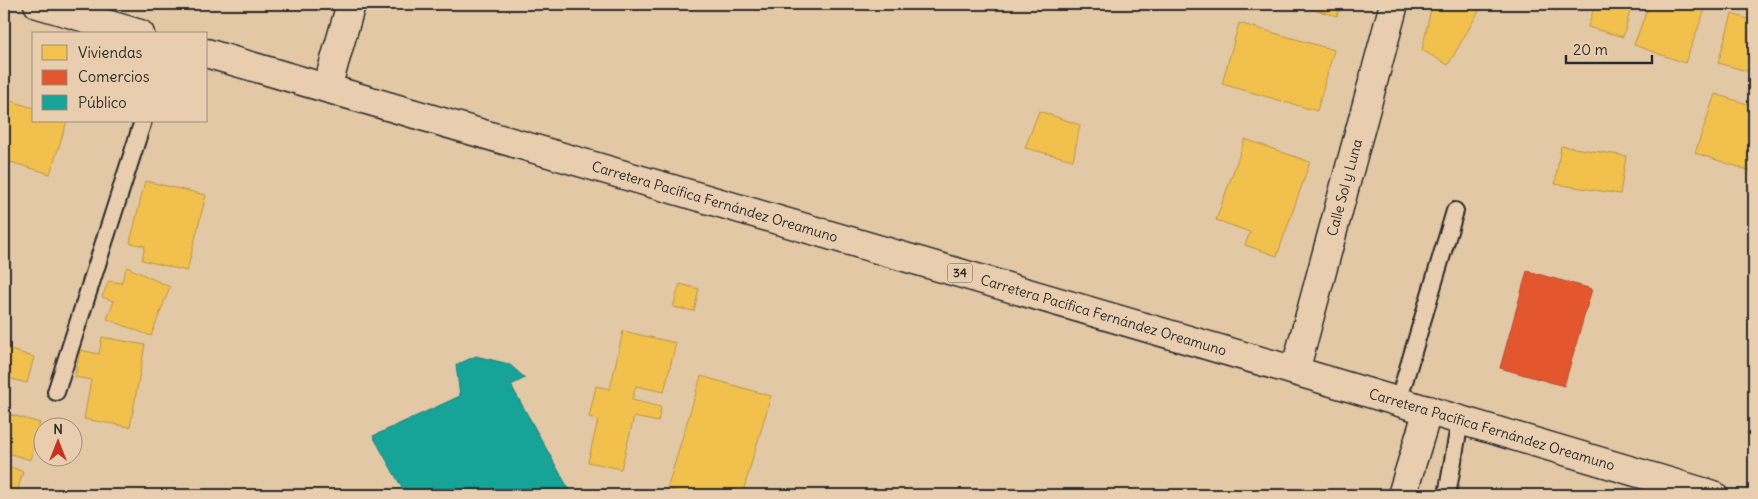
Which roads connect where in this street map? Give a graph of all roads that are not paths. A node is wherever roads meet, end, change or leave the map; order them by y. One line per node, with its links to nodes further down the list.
1 (38, 4): 4 (main road)
2 (352, 4): 6 (main road)
3 (1394, 4): 9 (main road, Calle Sol y Luna)
4 (133, 32)
5 (208, 54): 6 (main road, Carretera Pacífica Fernández Oreamuno / 34)
6 (327, 88): 9 (main road, Carretera Pacífica Fernández Oreamuno / 34)
7 (143, 122): 10 (lane)
8 (1455, 210): 11 (lane)
9 (1295, 371): 11 (main road, Carretera Pacífica Fernández Oreamuno / 34)
10 (56, 392)
11 (1398, 402): 12 (main road, Carretera Pacífica Fernández Oreamuno / 34)
12 (1428, 410): 13 (main road, Carretera Pacífica Fernández Oreamuno / 34); 14 (main road)
13 (1458, 420): 15 (lane); 16 (main road, Carretera Pacífica Fernández Oreamuno / 34)
14 (1402, 495)
15 (1447, 495)
16 (1713, 495)

